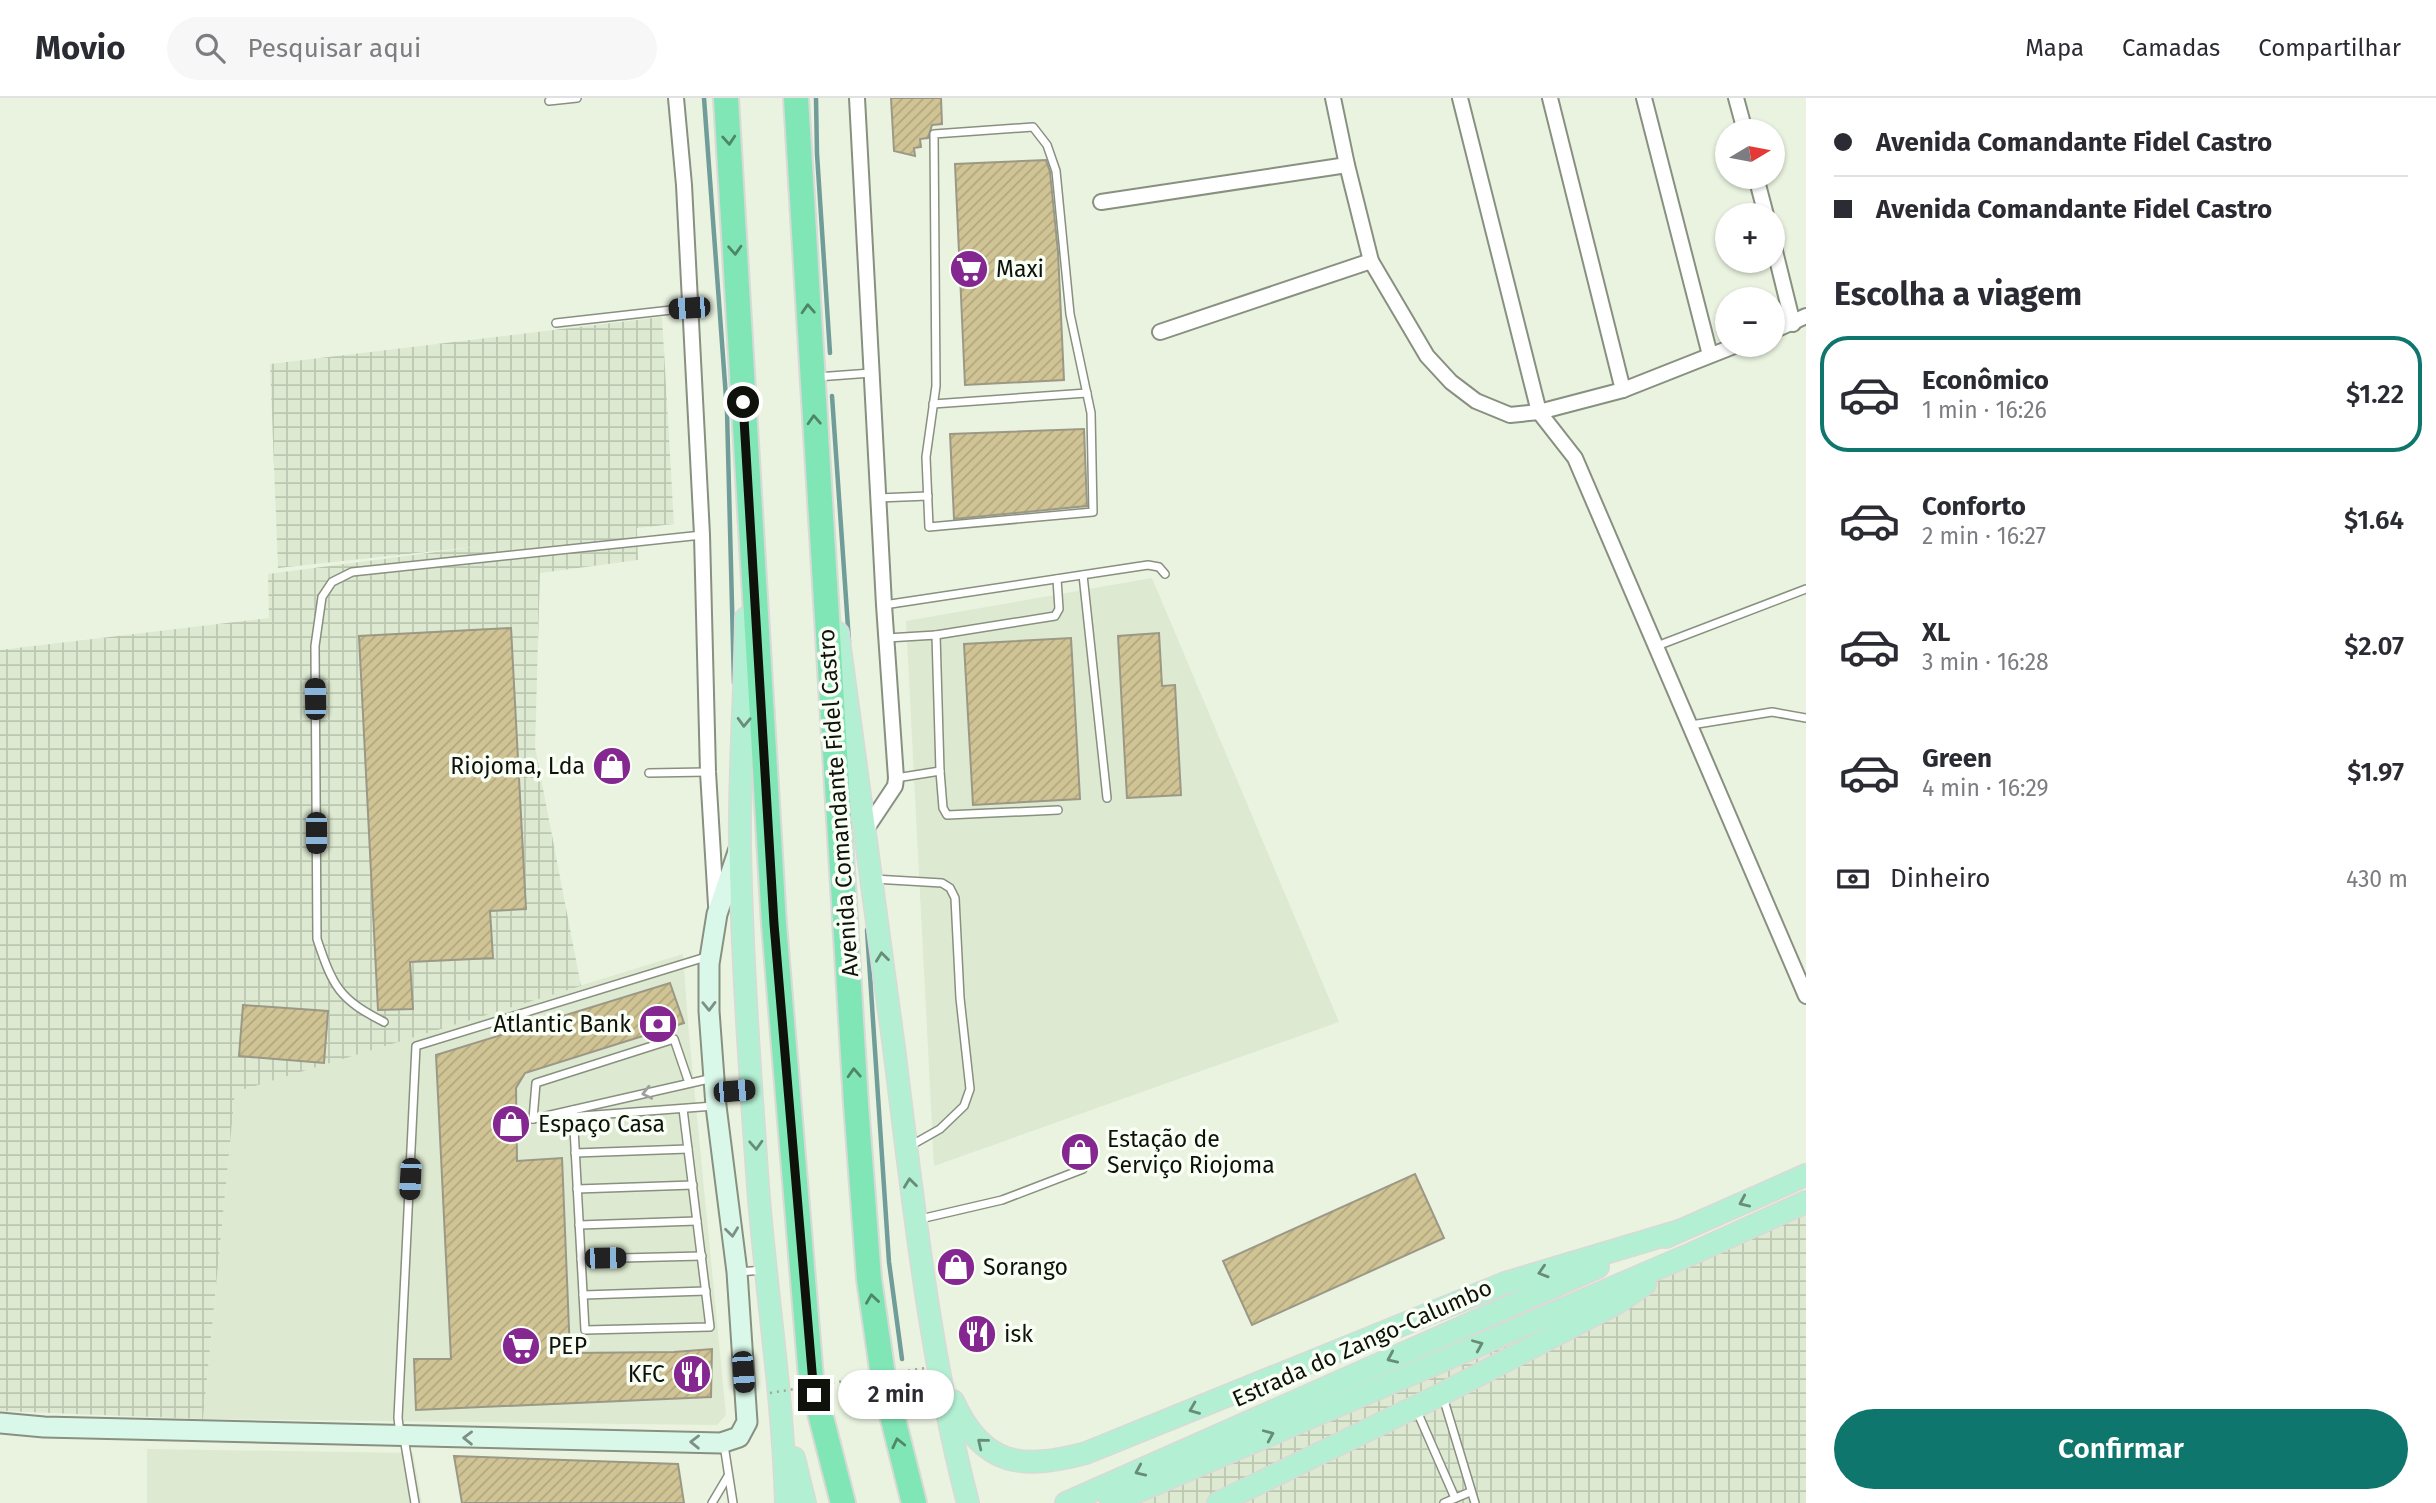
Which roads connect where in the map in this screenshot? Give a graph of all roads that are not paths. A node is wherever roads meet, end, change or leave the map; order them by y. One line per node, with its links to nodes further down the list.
1 (577, 98): 11 (lane)
2 (676, 98): 17 (street)
3 (726, 98): 30 (highway, one-way to 30)
4 (796, 98): 24 (highway, Avenida Comandante Fidel Castro, one-way to 4)
5 (857, 98): 23 (street)
6 (1333, 98): 13 (street)
7 (1460, 98): 28 (street)
8 (1550, 98): 25 (street)
9 (1644, 98): 22 (street)
10 (1736, 98): 12 (street)
11 (550, 101)
12 (1742, 119)
13 (1347, 166): 14 (street); 15 (street)
14 (1101, 202)
15 (1371, 261): 20 (street); 28 (street)
16 (1783, 273): 18 (street)
17 (689, 308): 19 (lane); 33 (street)
18 (1799, 320)
19 (556, 323)
20 (1160, 332)
21 (1715, 353): 22 (street)
22 (1710, 355): 25 (street)
23 (872, 373): 24 (lane); 32 (street)
24 (812, 377): 29 (highway, Avenida Comandante Fidel Castro, one-way to 24)
25 (1623, 390): 28 (street)
26 (1087, 393): 27 (lane); 27 (lane); 31 (lane)
27 (933, 404): 31 (lane)
28 (1539, 412): 41 (street)
29 (816, 463): 50 (main road); 100 (highway, Avenida Comandante Fidel Castro, one-way to 29)
30 (746, 470): 51 (main road, one-way to 51); 99 (highway)
31 (928, 496): 32 (lane)
32 (878, 498): 38 (street)
33 (702, 535): 45 (street); 56 (lane)
34 (1165, 574): 35 (lane)
35 (1083, 575): 36 (lane); 48 (lane)
36 (1057, 579): 38 (lane); 39 (lane)
37 (1806, 589): 41 (lane)
38 (884, 605): 40 (street)
39 (936, 635): 40 (lane); 44 (lane)
40 (887, 638): 47 (street)
41 (1657, 646): 43 (street)
42 (1806, 718): 43 (lane)
43 (1691, 725): 55 (street)
44 (940, 771): 47 (lane); 49 (lane)
45 (708, 772): 46 (lane); 53 (street)
46 (649, 773)
47 (896, 778): 50 (street)
48 (1107, 798)
49 (1058, 810)
50 (865, 831): 52 (main road)
51 (740, 844): 53 (street); 58 (main road)
52 (873, 878): 62 (main road, one-way to 52); 62 (lane)
53 (717, 914): 54 (street)
54 (710, 956): 59 (street, one-way to 59); 88 (lane)
55 (1806, 996)
56 (384, 1022)
57 (689, 1083): 59 (lane); 61 (lane, one-way to 61); 61 (lane)
58 (752, 1089): 59 (lane); 77 (main road, one-way to 77)
59 (715, 1092): 60 (lane); 78 (street, one-way to 78)
60 (683, 1109): 61 (lane); 63 (lane)
61 (573, 1114): 64 (lane)
62 (906, 1148): 70 (main road, one-way to 62)
63 (688, 1149): 64 (lane); 67 (lane)
64 (575, 1153): 68 (lane)
65 (1083, 1169): 70 (lane)
66 (1806, 1175): 73 (main road, one-way to 73)
67 (693, 1185): 68 (lane); 71 (lane)
68 (577, 1189): 72 (lane)
69 (1804, 1207): 74 (main road)
70 (915, 1220): 81 (main road)
71 (697, 1221): 72 (lane); 75 (lane)
72 (579, 1224): 76 (lane)
73 (1679, 1231): 81 (main road, one-way to 81); 92 (main road, Estrada do Zango-Calumbo, one-way to 92)
74 (1690, 1254): 82 (main road); 92 (main road, Estrada do Zango-Calumbo, one-way to 74)
75 (702, 1256): 76 (lane); 79 (lane)
76 (581, 1259): 80 (lane)
77 (766, 1270): 78 (lane); 84 (main road)
78 (737, 1272): 89 (street)
79 (706, 1291): 80 (lane); 80 (lane)
80 (583, 1294)
81 (931, 1323): 101 (main road)
82 (1443, 1394): 83 (main road); 91 (lane)
83 (1415, 1408): 93 (lane); 103 (main road)
84 (782, 1412): 97 (main road); 98 (main road)
85 (0, 1423): 86 (street)
86 (44, 1427): 87 (street); 88 (street)
87 (0, 1429)
88 (402, 1436): 89 (street, one-way to 88); 94 (lane)
89 (724, 1442): 90 (lane)
90 (729, 1476): 95 (lane); 96 (lane)
91 (1471, 1492): 93 (lane); 105 (lane)
92 (1112, 1496): 102 (main road, Estrada do Zango-Calumbo)
93 (1455, 1498): 104 (lane)
94 (415, 1503)
95 (712, 1503)
96 (733, 1503)
97 (786, 1503)
98 (805, 1503)
99 (843, 1503)
100 (914, 1503)
101 (968, 1503)
102 (1066, 1503)
103 (1218, 1503)
104 (1444, 1503)
105 (1475, 1503)

